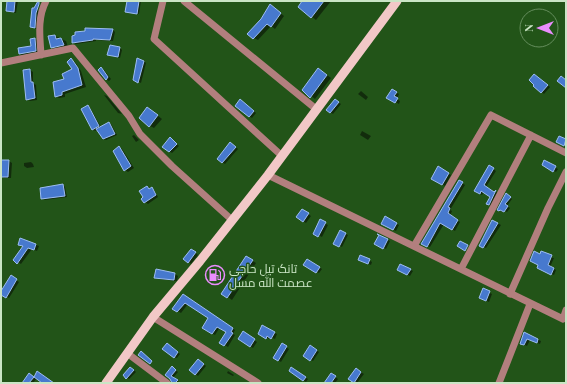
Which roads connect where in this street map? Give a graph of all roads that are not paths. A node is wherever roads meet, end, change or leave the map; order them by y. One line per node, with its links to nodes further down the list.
1 (46, 1): 5 (street)
2 (163, 1): 10 (street)
3 (184, 1): 7 (street)
4 (397, 1): 7 (main road)
5 (41, 55): 6 (street); 13 (street)
6 (1, 63)
7 (316, 109): 10 (main road)
8 (531, 135): 9 (street); 14 (street); 15 (street)
9 (566, 153)
10 (282, 156): 12 (main road)
11 (566, 172): 16 (street)
12 (268, 175): 13 (main road); 14 (street)
13 (232, 220): 19 (main road)
14 (414, 246): 15 (street)
15 (461, 269): 16 (street)
16 (510, 294): 17 (street)
17 (530, 304): 18 (street); 24 (street)
18 (566, 310)
19 (153, 317): 20 (main road); 23 (street)
20 (127, 353): 21 (main road); 22 (street)
21 (106, 383)
22 (167, 383)
23 (258, 383)
24 (499, 383)

